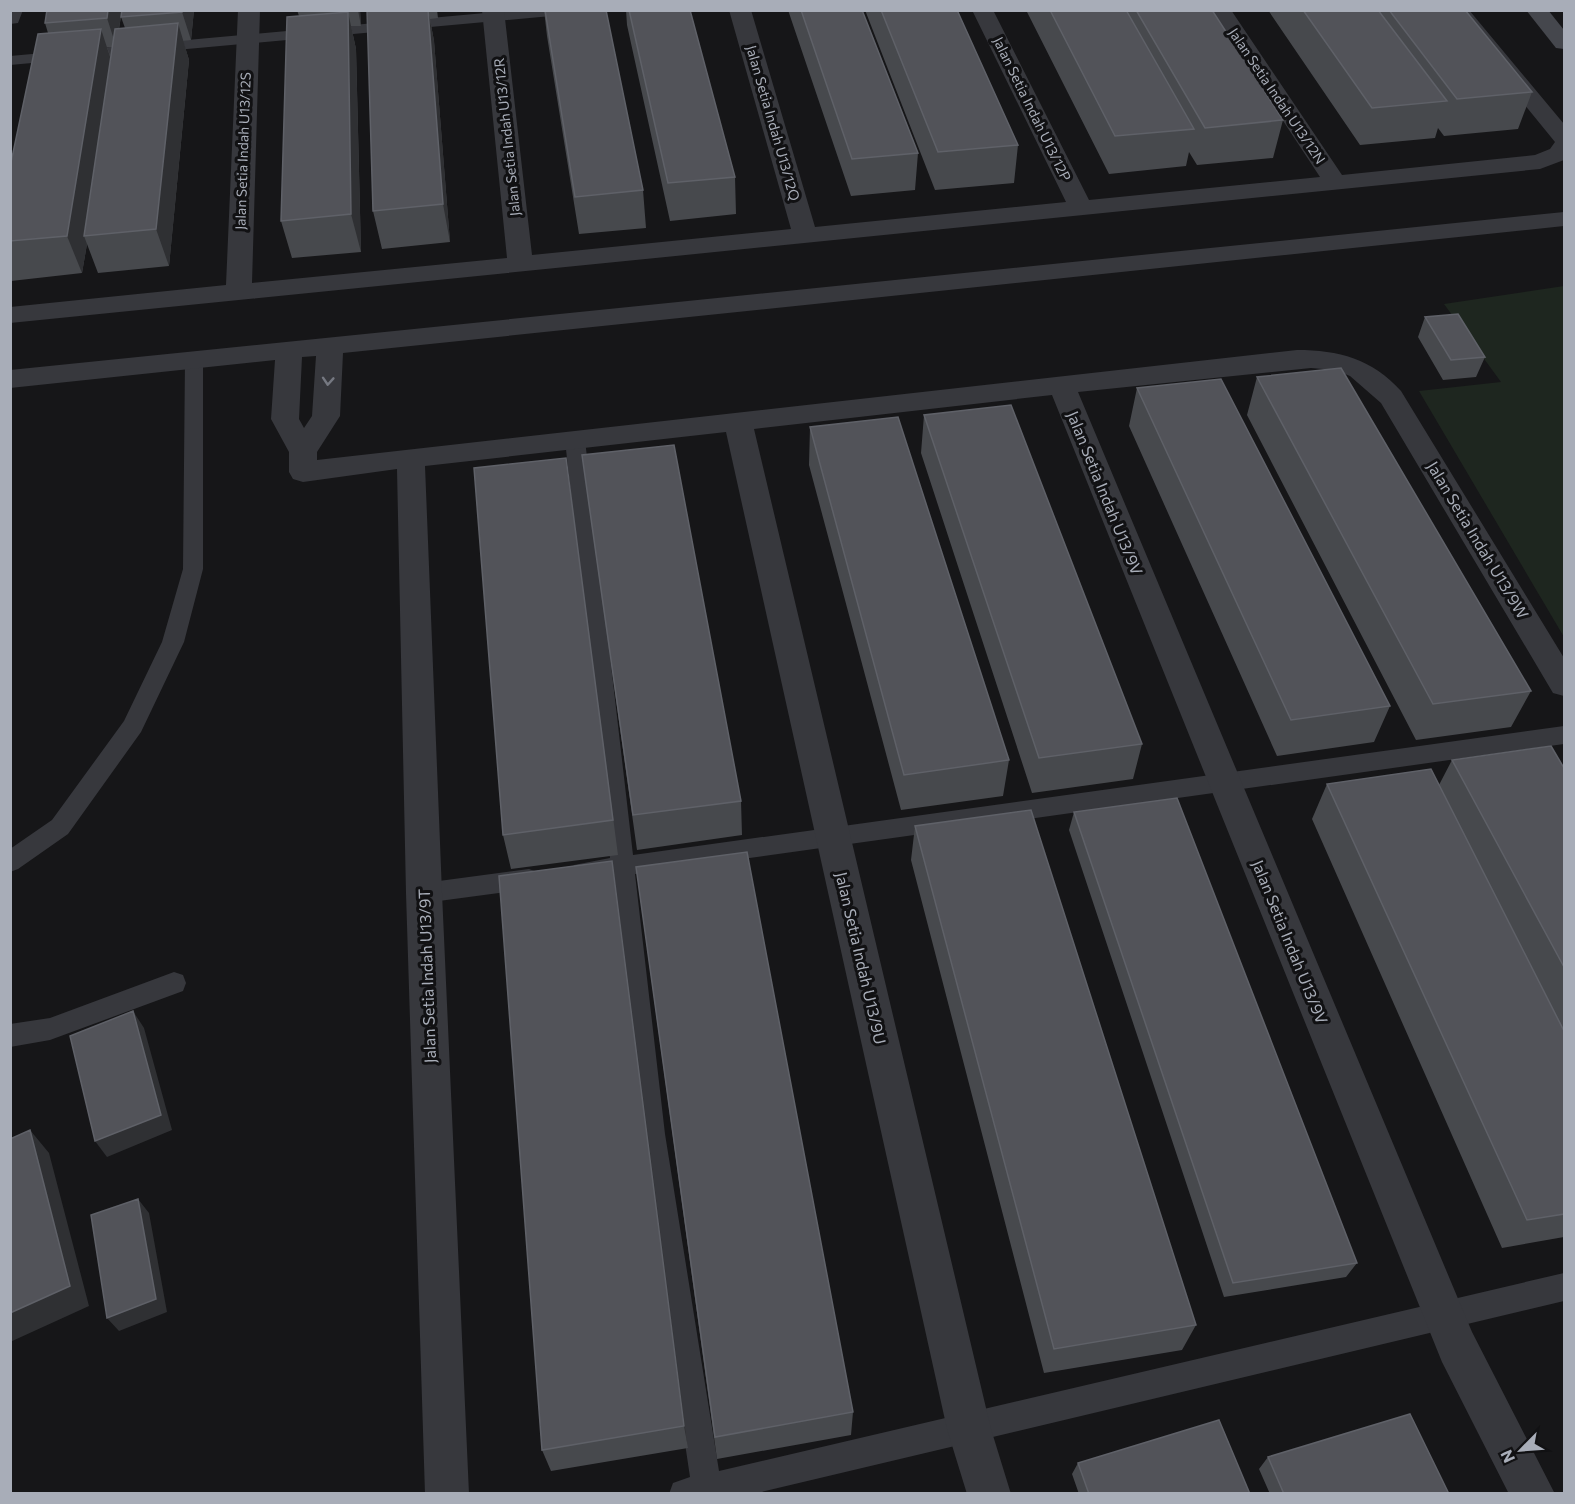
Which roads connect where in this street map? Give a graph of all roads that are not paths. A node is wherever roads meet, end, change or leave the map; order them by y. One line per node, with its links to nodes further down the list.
1 (12, 10): 10 (street)
2 (249, 10): 11 (street, Jalan Setia Indah U13/12S)
3 (573, 10): 9 (lane)
4 (740, 10): 19 (street, Jalan Setia Indah U13/12Q)
5 (982, 10): 17 (street, Jalan Setia Indah U13/12P)
6 (1220, 10): 16 (street, Jalan Setia Indah U13/12N)
7 (1456, 10): 14 (street)
8 (1536, 10): 12 (street)
9 (494, 14): 11 (lane); 20 (street, Jalan Setia Indah U13/12R)
10 (10, 18)
11 (247, 39): 13 (lane); 21 (street, Jalan Setia Indah U13/12S)
12 (1564, 44)
13 (10, 61)
14 (1557, 130)
15 (1564, 145): 16 (street)
16 (1335, 182): 17 (street)
17 (1081, 208): 19 (street)
18 (1564, 219): 23 (street)
19 (805, 235): 20 (street)
20 (520, 263): 21 (street)
21 (239, 292): 22 (street)
22 (10, 315)
23 (330, 345): 24 (street); 30 (street, one-way to 30)
24 (288, 351): 25 (street); 30 (street)
25 (194, 360): 26 (street); 36 (lane)
26 (10, 379)
27 (1061, 385): 28 (street, Jalan Setia Indah U13/9W); 32 (street, Jalan Setia Indah U13/9W); 34 (street, Jalan Setia Indah U13/9V)
28 (738, 422): 29 (street, Jalan Setia Indah U13/9W); 35 (street, Jalan Setia Indah U13/9U)
29 (575, 440): 31 (street, Jalan Setia Indah U13/9W); 37 (lane)
30 (303, 452): 31 (street, Jalan Setia Indah U13/9W)
31 (411, 458): 38 (street, Jalan Setia Indah U13/9T)
32 (1564, 684)
33 (1564, 735): 34 (lane)
34 (1224, 782): 35 (lane); 42 (street, Jalan Setia Indah U13/9V)
35 (833, 837): 37 (lane); 43 (street, Jalan Setia Indah U13/9U)
36 (10, 862)
37 (622, 867): 38 (lane); 44 (lane)
38 (424, 893): 45 (street, Jalan Setia Indah U13/9T)
39 (174, 983): 40 (lane)
40 (10, 1035)
41 (1564, 1287): 42 (lane)
42 (1444, 1316): 43 (lane); 47 (street, Jalan Setia Indah U13/9V)
43 (969, 1429): 44 (lane); 46 (street, Jalan Setia Indah U13/9U)
44 (699, 1492)
45 (447, 1494)
46 (989, 1494)
47 (1533, 1494)

